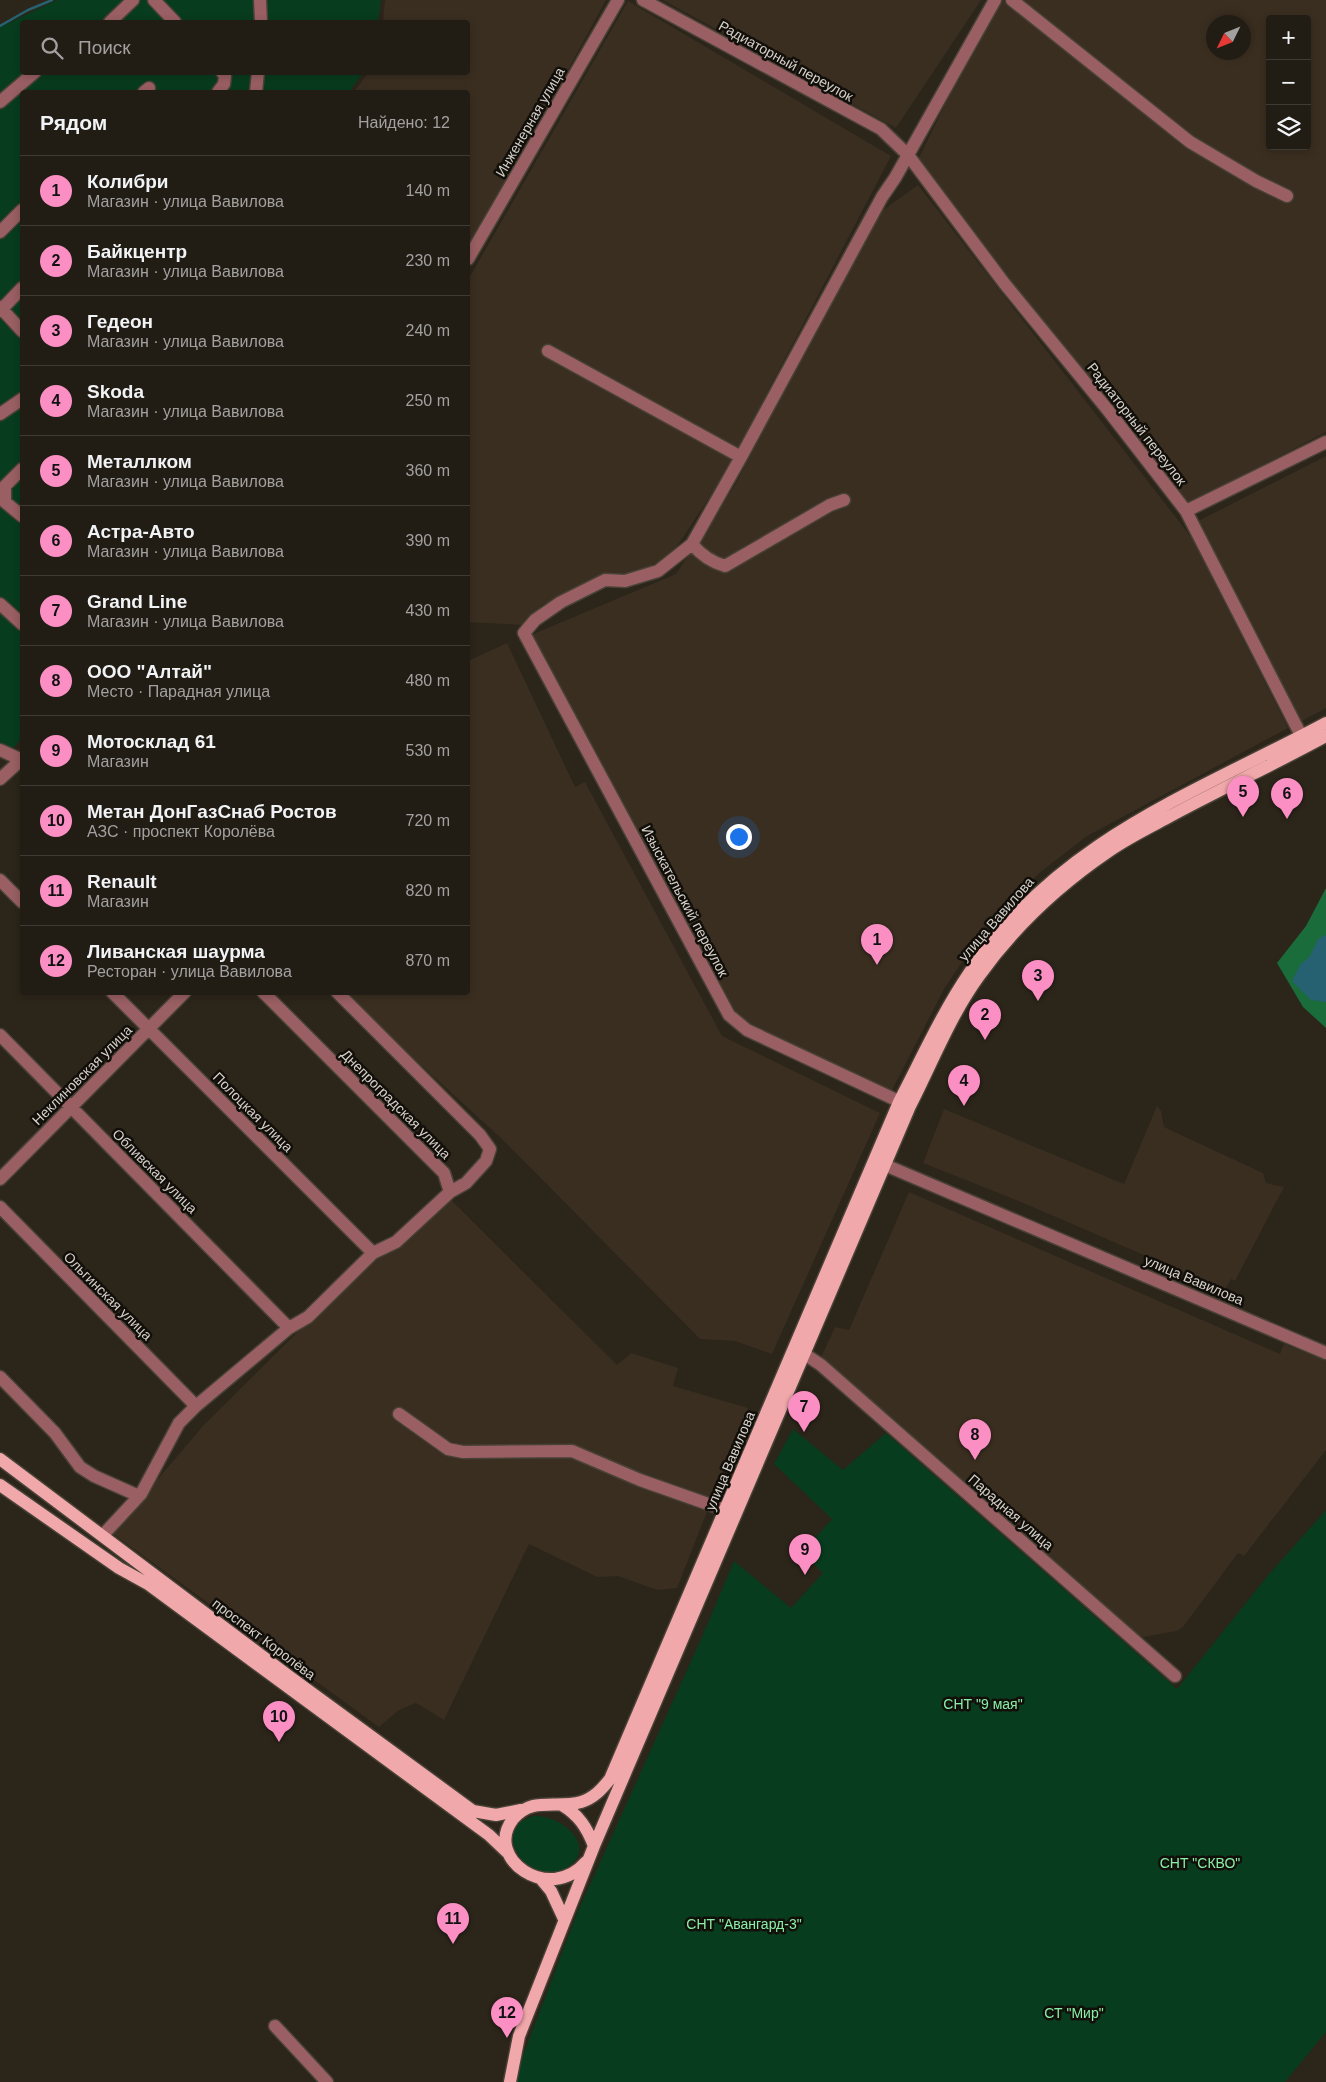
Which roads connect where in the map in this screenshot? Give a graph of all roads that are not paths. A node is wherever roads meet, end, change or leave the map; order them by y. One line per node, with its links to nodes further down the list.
1 (133, 0): 8 (street)
2 (154, 0): 9 (street)
3 (260, 0): 10 (street)
4 (618, 0): 21 (street, Инженерная улица)
5 (643, 0): 17 (street, Радиаторный переулок)
6 (995, 0): 17 (street)
7 (1012, 0): 18 (street)
8 (112, 20)
9 (173, 20)
10 (261, 20)
11 (32, 75): 16 (street)
12 (224, 75): 14 (street)
13 (258, 75): 15 (street)
14 (220, 90)
15 (256, 90)
16 (0, 102)
17 (908, 156): 29 (street); 32 (street, Радиаторный переулок)
18 (1286, 196)
19 (20, 212): 20 (street)
20 (0, 232)
21 (470, 256)
22 (20, 290): 23 (street)
23 (0, 309): 24 (street)
24 (20, 329)
25 (548, 351): 29 (street)
26 (20, 400): 27 (street)
27 (0, 414)
28 (1326, 442): 32 (street)
29 (741, 457): 34 (street)
30 (20, 471): 33 (street)
31 (844, 500): 34 (street)
32 (1186, 511): 39 (street, Радиаторный переулок)
33 (20, 514)
34 (692, 544): 52 (street, Изыскательский переулок)
35 (0, 604): 36 (street)
36 (20, 622)
37 (1326, 723): 39 (main road, улица Вавилова)
38 (1326, 736): 39 (main road, улица Вавилова)
39 (1304, 741): 52 (main road, улица Вавилова)
40 (0, 750): 41 (street)
41 (20, 758)
42 (20, 761): 43 (street)
43 (0, 779)
44 (0, 880): 45 (street)
45 (20, 900)
46 (115, 995): 50 (street, Полоцкая улица)
47 (182, 995): 50 (street, Неклиновская улица)
48 (266, 995): 56 (street, Днепроградская улица)
49 (340, 995): 56 (street)
50 (149, 1029): 53 (street, Неклиновская улица); 58 (street, Полоцкая улица)
51 (0, 1035): 53 (street, Обливская улица)
52 (905, 1104): 54 (main road, улица Вавилова); 68 (main road, улица Вавилова)
53 (71, 1107): 55 (street, Неклиновская улица); 59 (street, Обливская улица)
54 (885, 1165): 60 (street, улица Вавилова); 61 (main road, улица Вавилова)
55 (0, 1179)
56 (450, 1192): 58 (street)
57 (0, 1207): 63 (street, Ольгинская улица)
58 (373, 1253): 59 (street)
59 (289, 1328): 63 (street)
60 (1326, 1352)
61 (803, 1354): 70 (street, Парадная улица); 73 (main road, улица Вавилова)
62 (0, 1377): 67 (street)
63 (196, 1406): 67 (street)
64 (399, 1414): 68 (street)
65 (0, 1459): 69 (main road, проспект Королёва)
66 (0, 1485): 74 (main road, проспект Королёва)
67 (139, 1496): 69 (street)
68 (725, 1510): 71 (main road, улица Вавилова)
69 (103, 1535): 72 (main road, проспект Королёва)
70 (1176, 1676)
71 (562, 1805): 72 (main road, улица Вавилова); 73 (main road)
72 (521, 1810): 74 (main road)
73 (592, 1852): 75 (main road, улица Вавилова); 76 (main road, улица Вавилова)
74 (509, 1854): 75 (main road)
75 (541, 1879): 76 (main road)
76 (564, 1919): 79 (main road, улица Вавилова)
77 (274, 2026): 78 (street)
78 (328, 2082)
79 (510, 2082)

